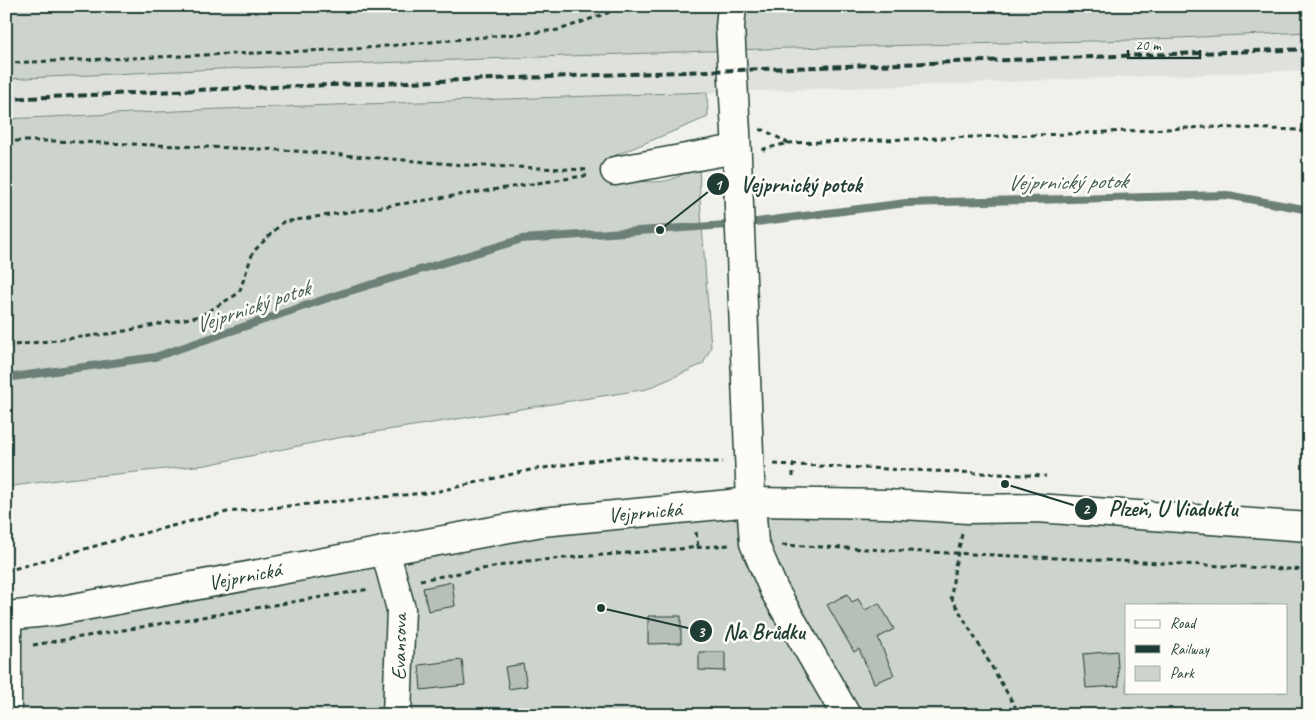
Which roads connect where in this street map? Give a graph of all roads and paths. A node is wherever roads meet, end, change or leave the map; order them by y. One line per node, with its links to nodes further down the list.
1 (627, 6): 3 (path)
2 (731, 17): 6 (main road)
3 (6, 63)
4 (1309, 135): 6 (path)
5 (6, 142): 7 (path)
6 (738, 168): 7 (main road); 9 (main road)
7 (615, 171): 8 (path)
8 (6, 346)
9 (749, 463): 10 (path); 11 (main road); 18 (path)
10 (1046, 476)
11 (751, 502): 12 (main road, Vejprnická); 14 (main road); 15 (main road, Vejprnická)
12 (968, 509): 13 (main road, Vejprnická); 16 (path)
13 (1300, 526)
14 (754, 543): 16 (path); 19 (path); 24 (main road)
15 (385, 550): 19 (main road, Evansova); 20 (main road, Vejprnická)
16 (958, 554): 17 (path); 25 (path)
17 (1309, 570)
18 (6, 571)
19 (394, 585): 21 (path); 23 (main road, Evansova)
20 (7, 616): 21 (main road)
21 (7, 650): 22 (main road)
22 (7, 715)
23 (397, 715)
24 (846, 715)
25 (1020, 715)

